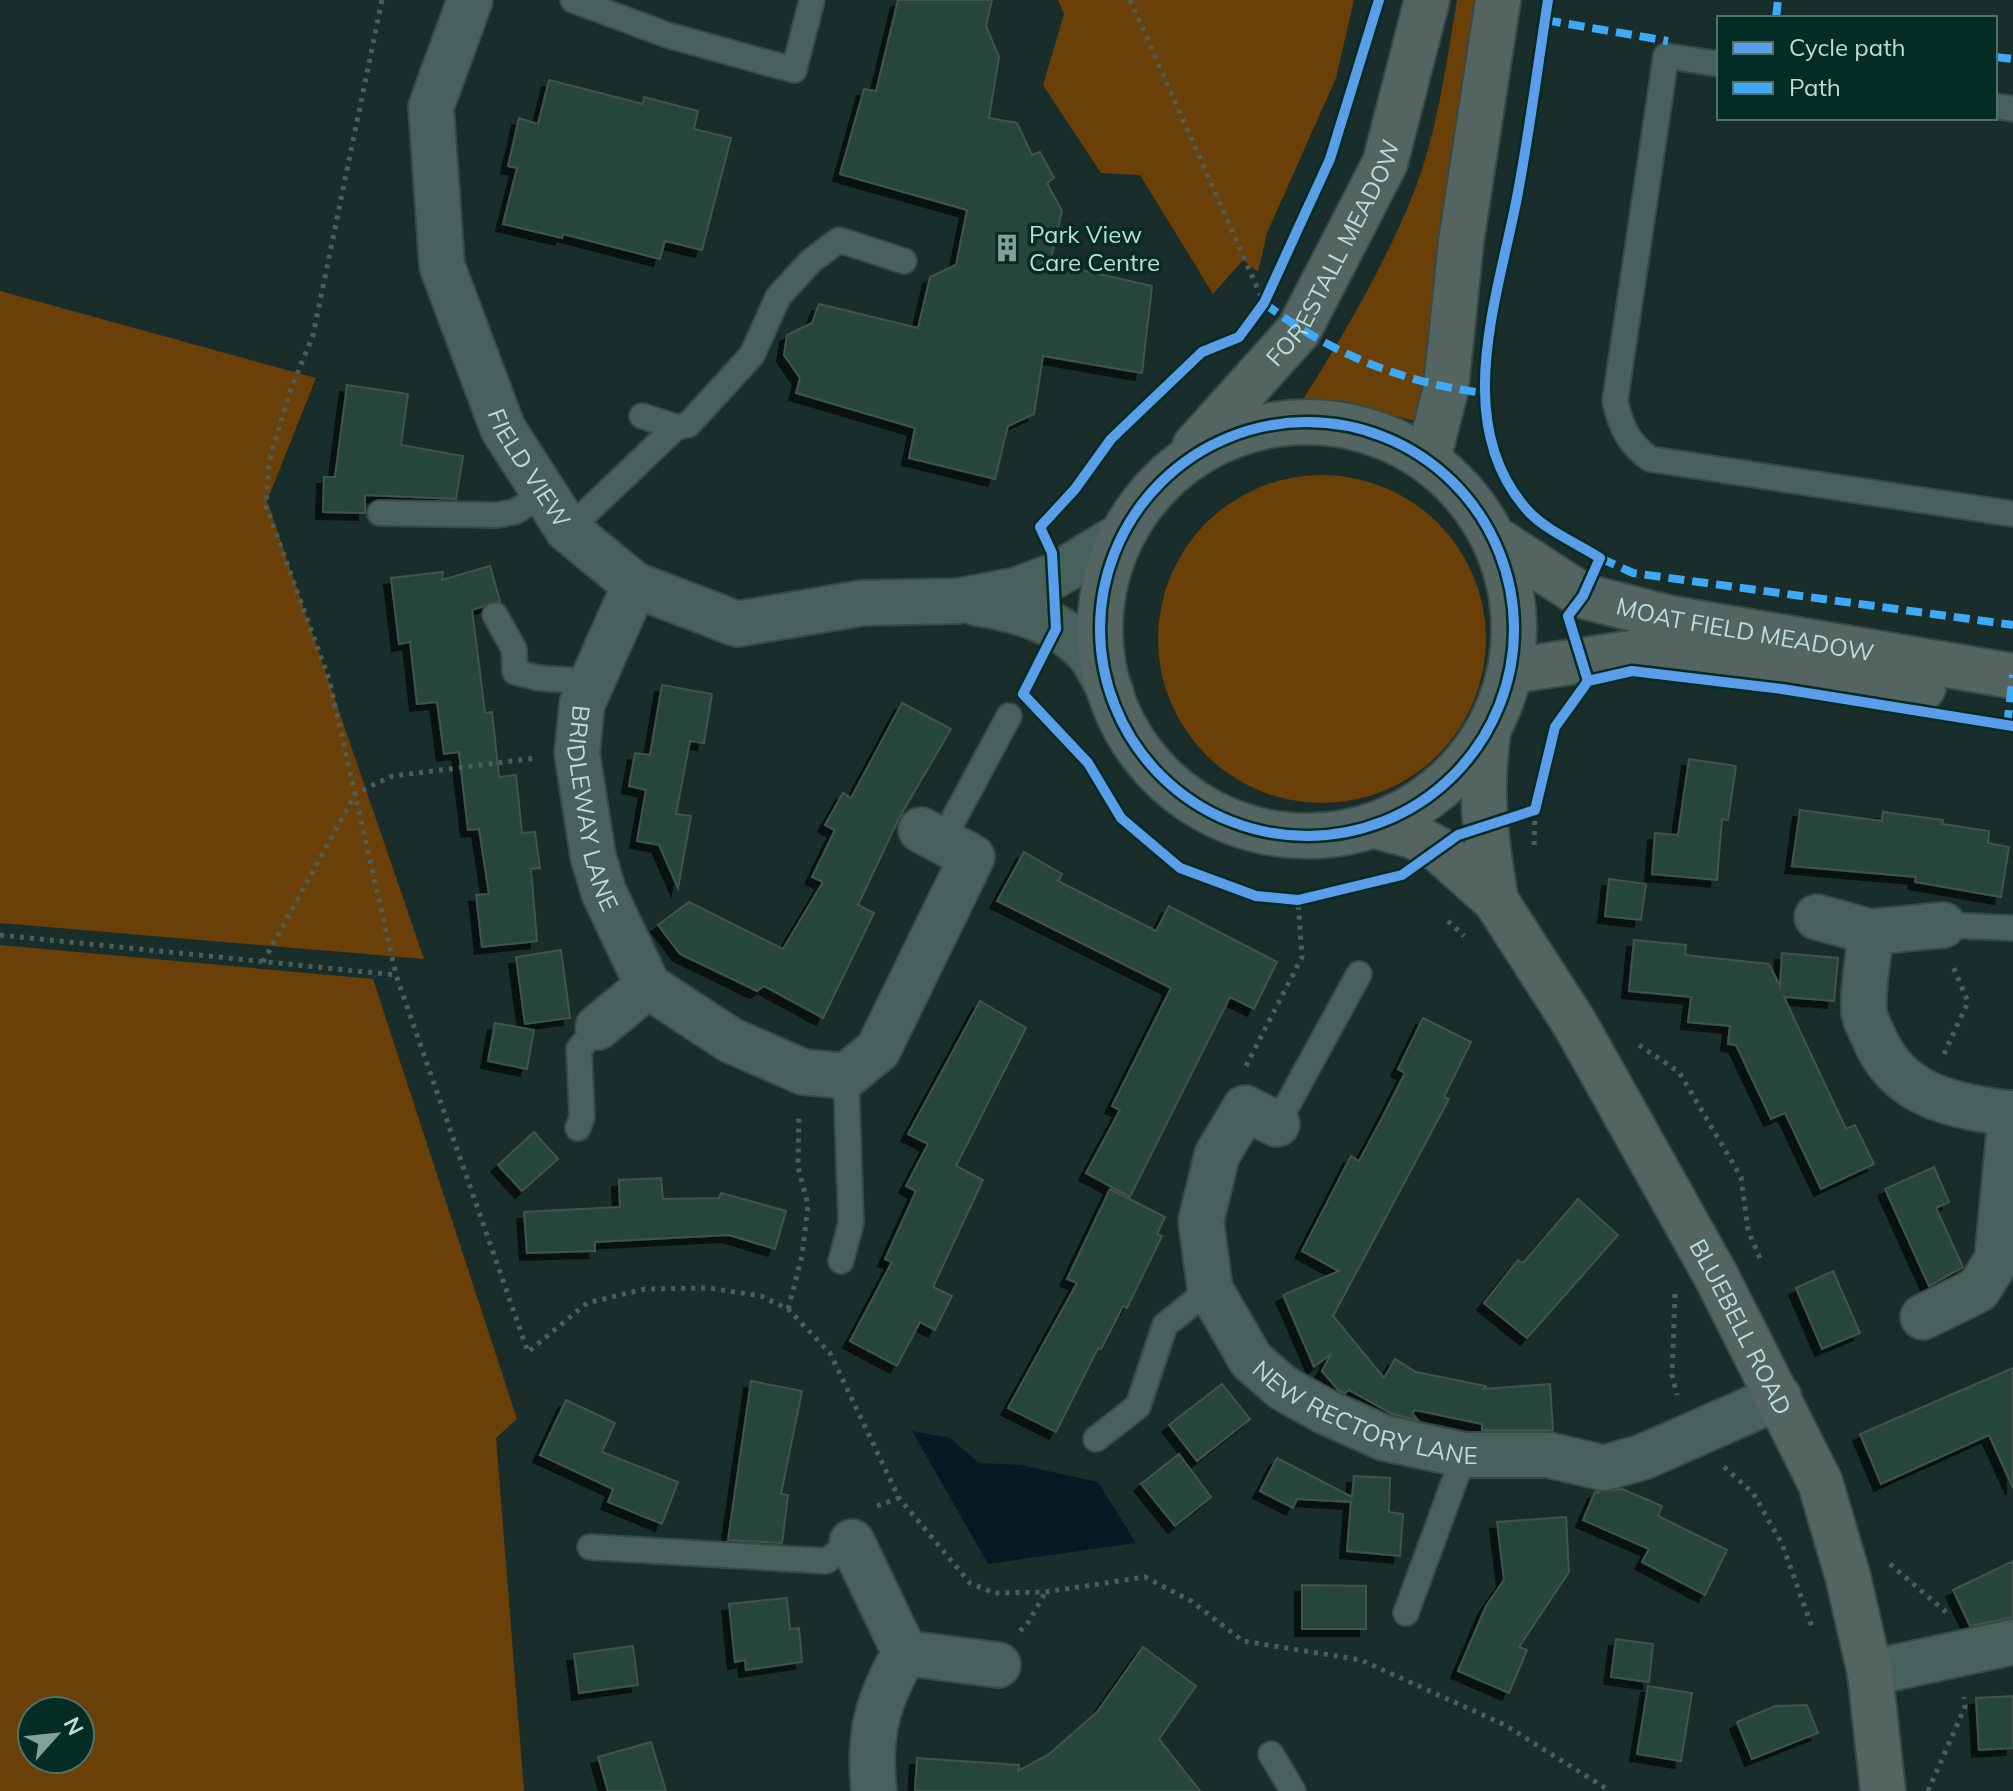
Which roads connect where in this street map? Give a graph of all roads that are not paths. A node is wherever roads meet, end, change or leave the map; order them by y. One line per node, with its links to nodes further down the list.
1 (470, 0): 13 (street, FIELD VIEW)
2 (573, 0): 3 (lane)
3 (812, 0)
4 (1427, 0): 11 (street, FORESTALL MEADOW)
5 (1498, 0): 10 (street)
6 (1717, 64): 14 (lane)
7 (904, 261): 9 (lane)
8 (642, 416): 9 (lane)
9 (676, 427): 13 (lane)
10 (1428, 459): 11 (street); 16 (street)
11 (1175, 469): 15 (street)
12 (380, 513): 13 (lane)
13 (556, 513): 17 (street, FIELD VIEW)
14 (2013, 514)
15 (1122, 535): 18 (street, FIELD VIEW); 23 (street)
16 (1494, 538): 20 (street); 21 (street, MOAT FIELD MEADOW)
17 (635, 585): 18 (street, FIELD VIEW); 22 (street, BRIDLEWAY LANE)
18 (958, 601): 23 (street, FIELD VIEW)
19 (495, 615): 22 (lane)
20 (1511, 671): 24 (street, MOAT FIELD MEADOW); 26 (street)
21 (2013, 676)
22 (593, 682): 35 (street, BRIDLEWAY LANE)
23 (1111, 692): 27 (street)
24 (2013, 699)
25 (1009, 716): 28 (lane)
26 (1488, 733): 27 (street); 29 (street, BLUEBELL ROAD)
27 (1376, 826): 29 (street, BLUEBELL ROAD)
28 (932, 835): 37 (street)
29 (1496, 901): 45 (street, BLUEBELL ROAD)
30 (1817, 917): 33 (street)
31 (1943, 925): 32 (lane); 33 (street)
32 (2013, 928)
33 (1871, 932): 38 (street)
34 (1359, 974): 39 (lane)
35 (648, 986): 36 (street); 37 (street, BRIDLEWAY LANE)
36 (598, 1027): 40 (lane)
37 (846, 1076): 41 (lane)
38 (2012, 1114): 42 (street)
39 (1261, 1116): 43 (street, NEW RECTORY LANE)
40 (578, 1128)
41 (841, 1261)
42 (2005, 1261): 44 (street)
43 (1210, 1289): 46 (lane); 47 (street, NEW RECTORY LANE)
44 (1923, 1317)
45 (1779, 1397): 47 (street, NEW RECTORY LANE); 54 (street, BLUEBELL ROAD)
46 (1096, 1439)
47 (1464, 1455): 50 (lane)
48 (852, 1542): 49 (lane); 52 (street)
49 (590, 1547)
50 (1406, 1613)
51 (2013, 1642): 54 (street)
52 (905, 1653): 53 (street); 56 (street)
53 (998, 1665)
54 (1870, 1673): 58 (street, BLUEBELL ROAD)
55 (1271, 1754): 57 (lane)
56 (874, 1791)
57 (1293, 1791)
58 (1883, 1791)

